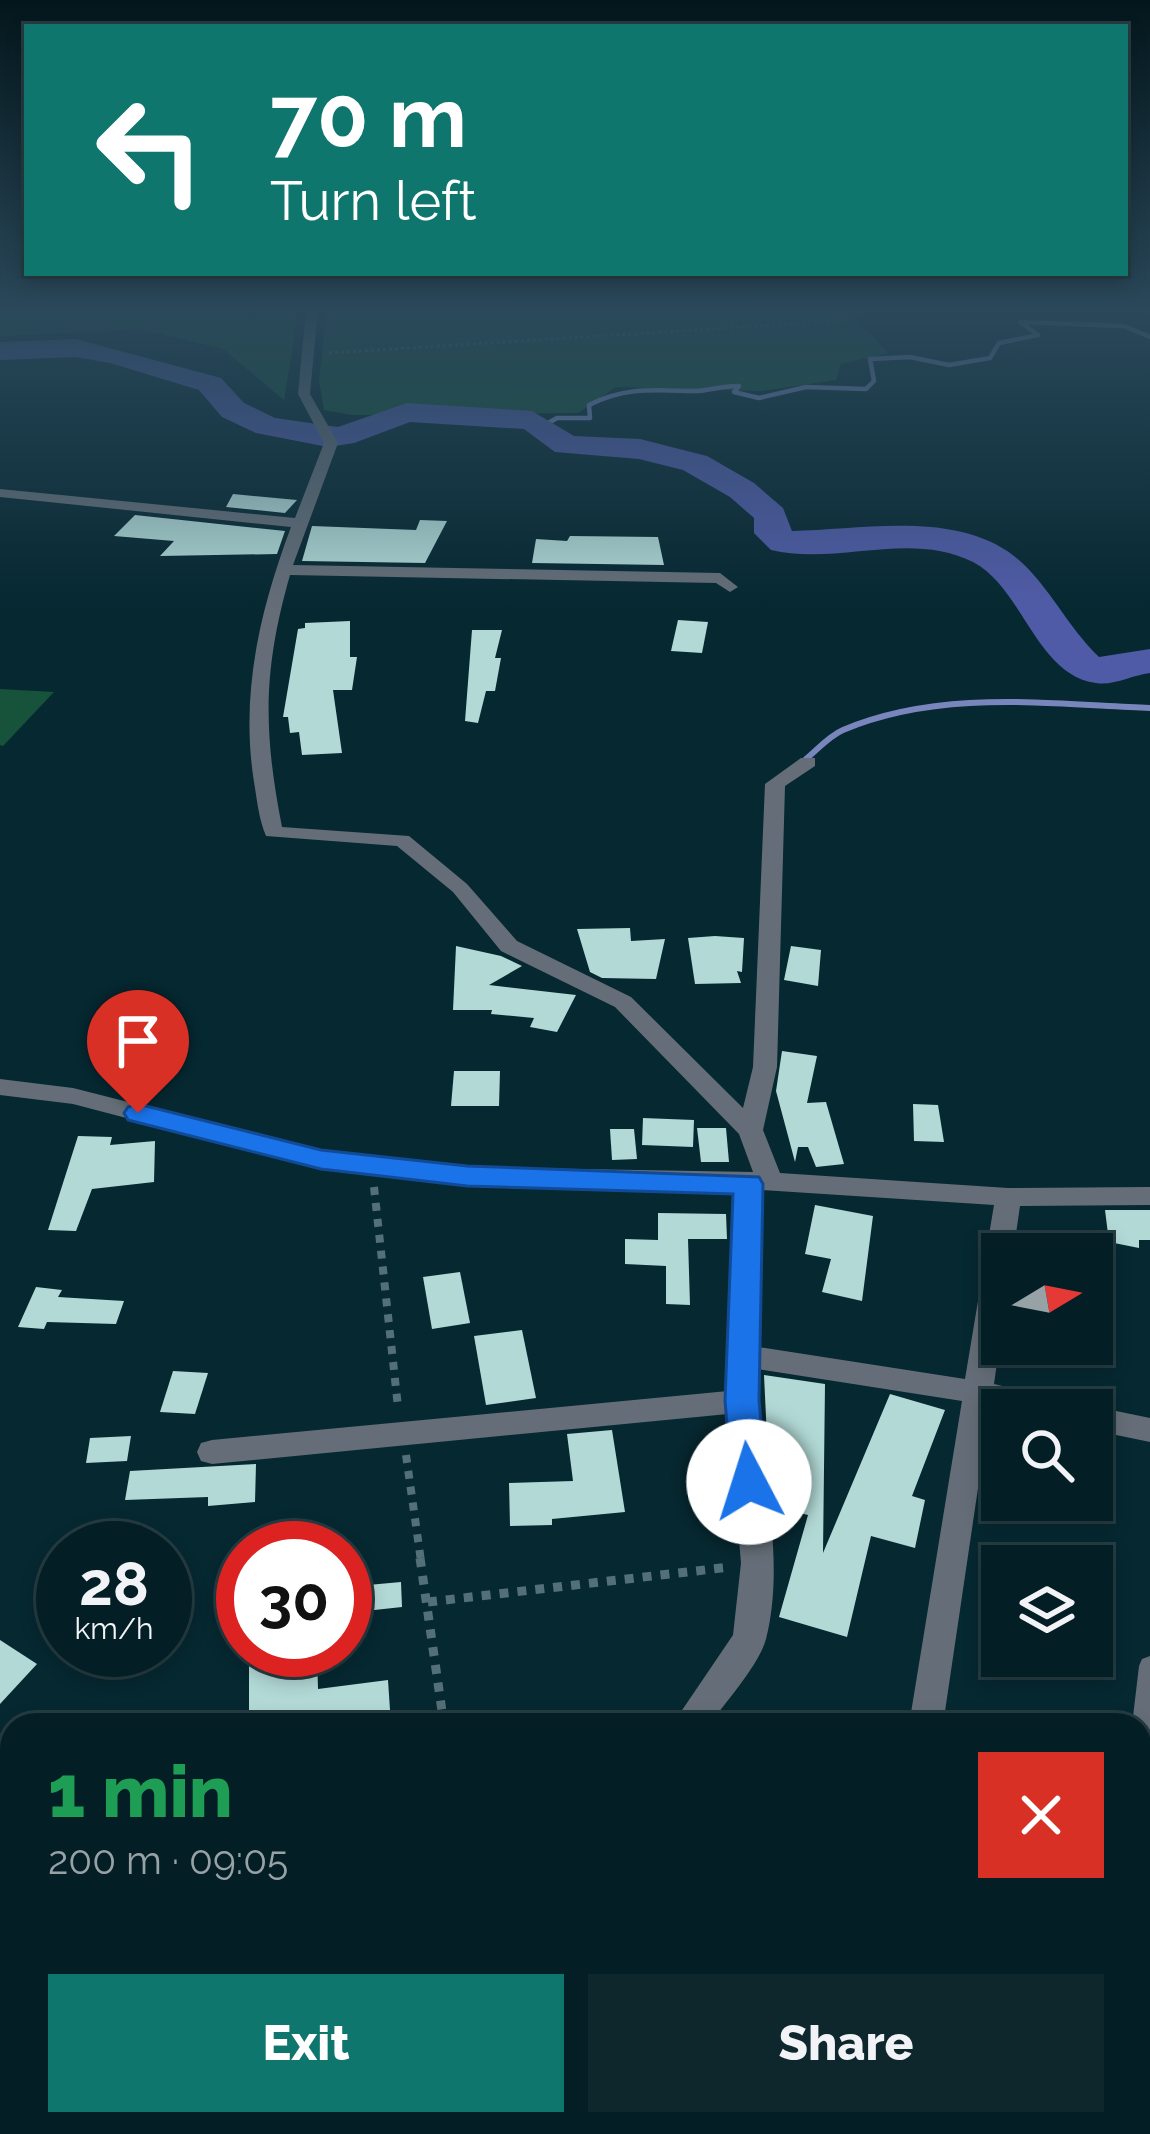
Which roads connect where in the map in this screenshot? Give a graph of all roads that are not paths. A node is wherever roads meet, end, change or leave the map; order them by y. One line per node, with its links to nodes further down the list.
1 (313, 409): 3 (street)
2 (0, 493): 3 (street)
3 (300, 523): 4 (street)
4 (284, 570): 5 (street); 8 (street)
5 (730, 587)
6 (808, 762): 8 (street)
7 (0, 1087): 9 (street)
8 (750, 1130): 9 (street)
9 (759, 1183): 11 (street); 12 (street)
10 (1150, 1196): 11 (street)
11 (1008, 1197): 13 (street)
12 (746, 1356): 13 (street); 15 (street)
13 (977, 1392): 14 (street); 21 (street)
14 (981, 1393)
15 (742, 1401): 18 (street); 20 (street)
16 (1113, 1422): 17 (street)
17 (1150, 1430)
18 (212, 1452)
19 (1150, 1666): 22 (lane)
20 (696, 1713)
21 (928, 1713)
22 (1144, 1713)

